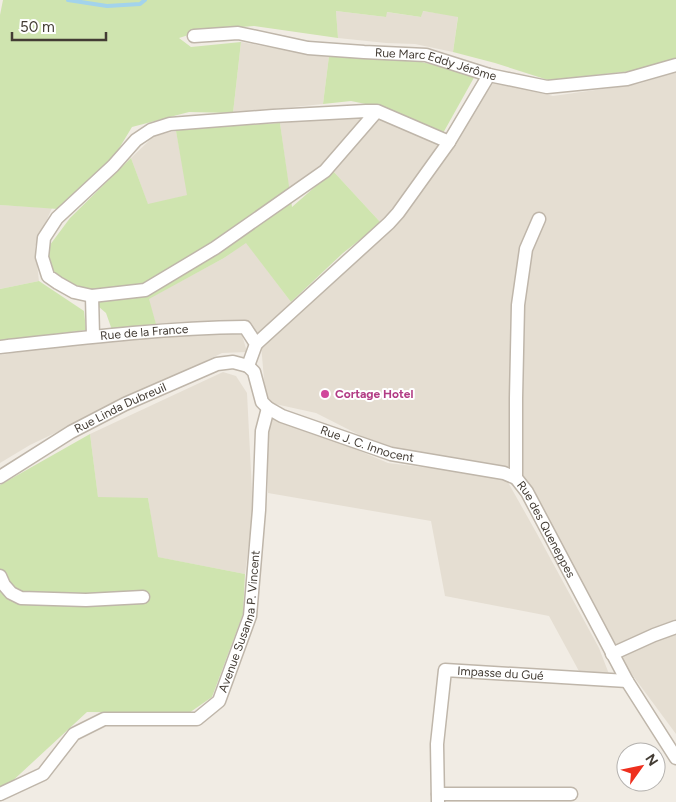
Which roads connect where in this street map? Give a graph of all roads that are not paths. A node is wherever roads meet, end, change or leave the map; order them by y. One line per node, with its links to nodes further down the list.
1 (194, 36): 3 (street, Rue Marc Eddy Jérôme)
2 (676, 65): 3 (street, Rue Marc Eddy Jérôme)
3 (490, 76): 5 (street)
4 (377, 111): 5 (street); 7 (street); 7 (street)
5 (449, 142): 9 (street)
6 (539, 219): 14 (street, Rue des Queneppes)
7 (92, 296): 8 (street)
8 (93, 336): 9 (street, Rue de la France); 10 (street, Rue de la France)
9 (256, 344): 11 (street)
10 (0, 348)
11 (248, 366): 12 (street); 13 (street, Rue Linda Dubreuil)
12 (268, 408): 14 (street, Rue J. C. Innocent); 21 (street, Avenue Susanna P. Vincent)
13 (0, 477)
14 (516, 478): 18 (street, Rue des Queneppes)
15 (0, 576): 16 (street)
16 (143, 597)
17 (676, 627): 18 (street)
18 (612, 654): 19 (street, Rue des Queneppes)
19 (627, 681): 20 (street, Rue des Queneppes); 23 (street, Impasse du Gué)
20 (676, 758)
21 (0, 794)
22 (571, 794): 23 (street)
23 (438, 798)

